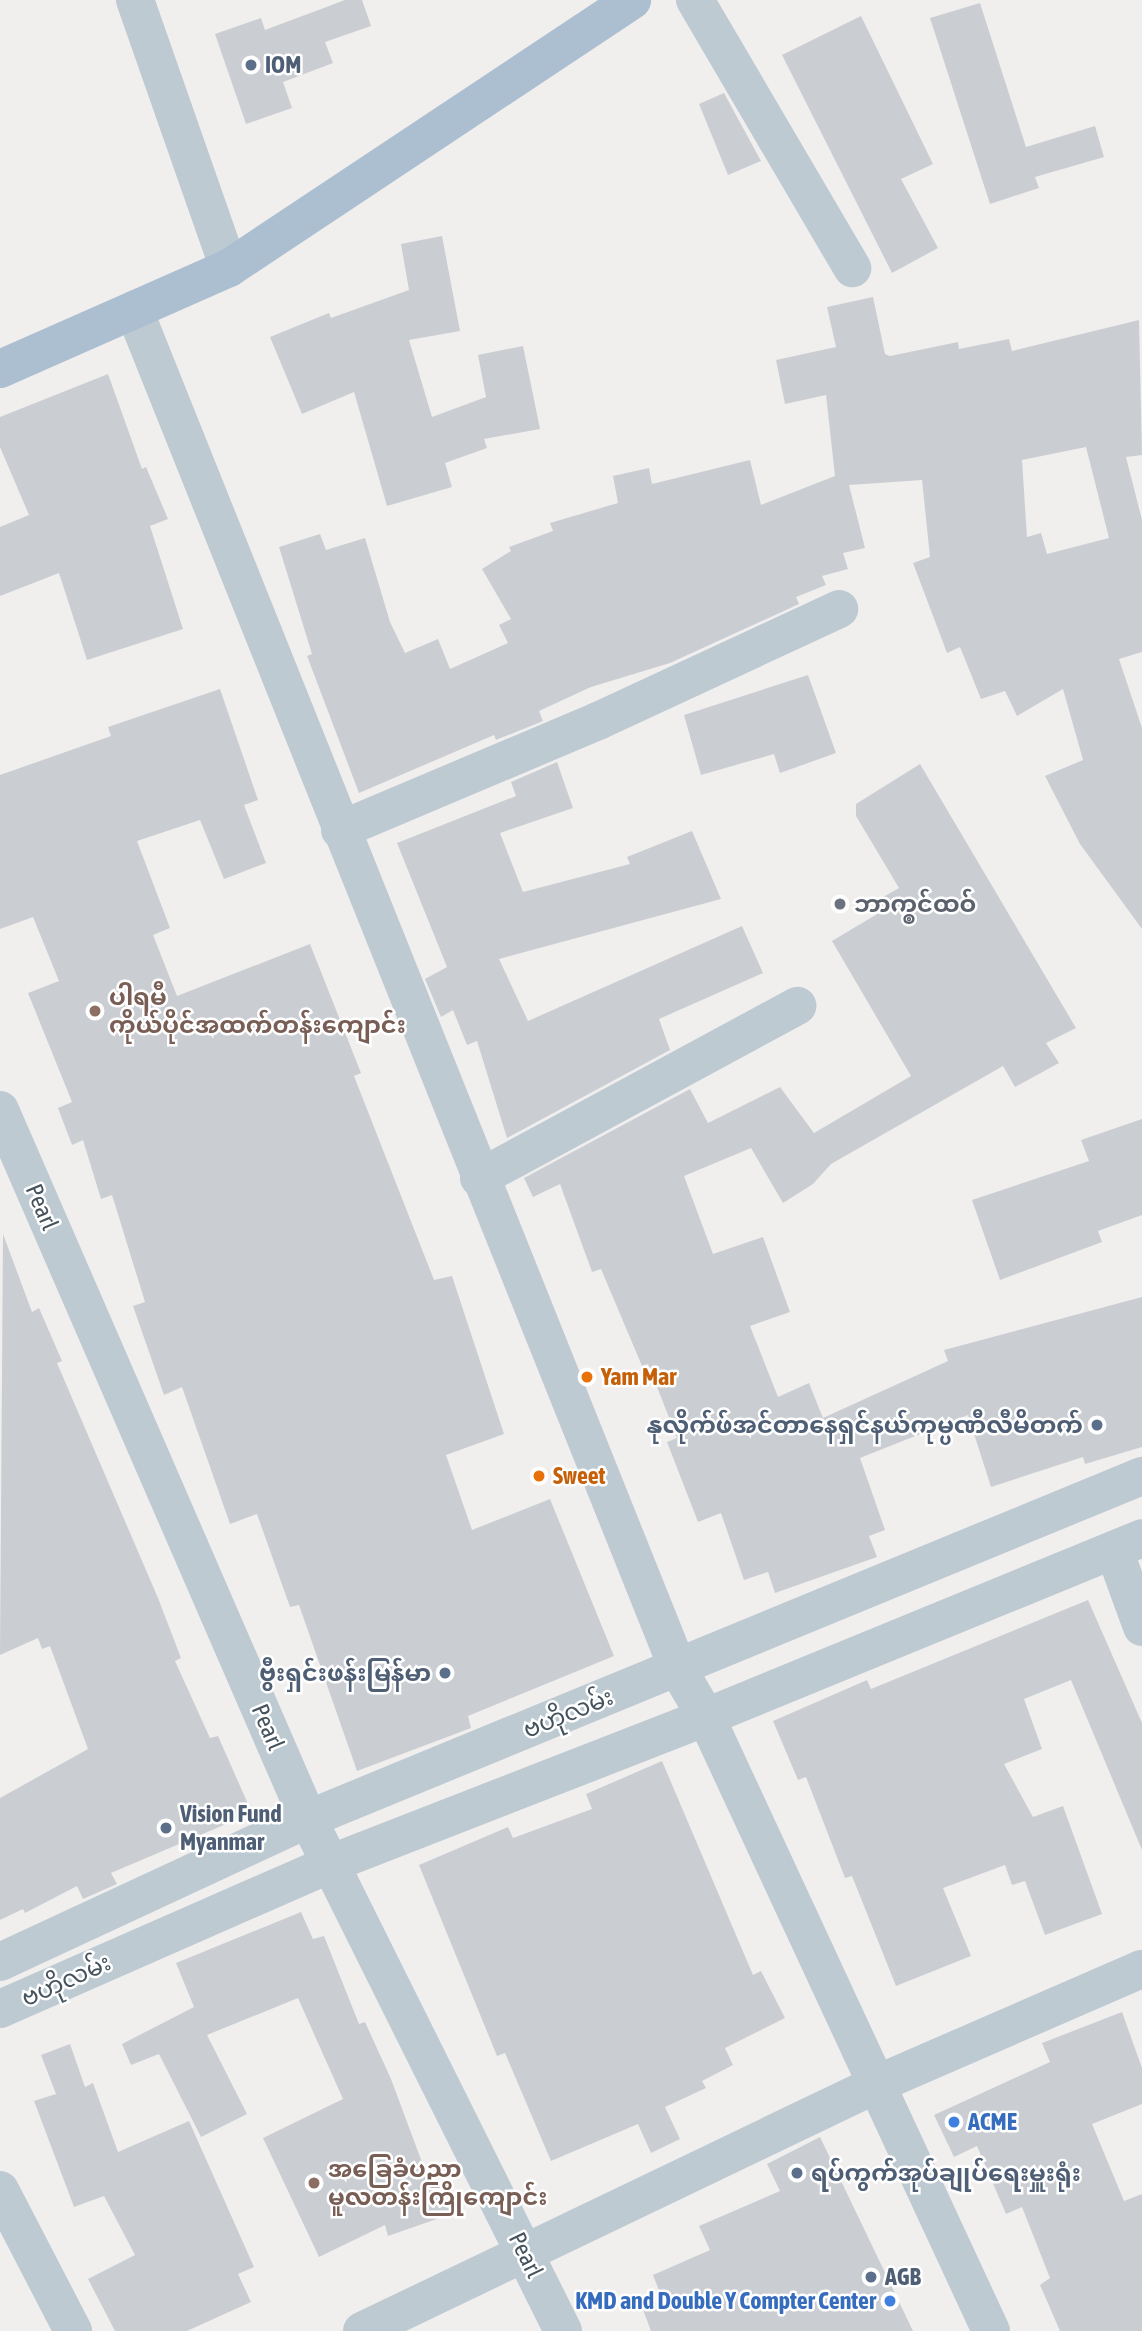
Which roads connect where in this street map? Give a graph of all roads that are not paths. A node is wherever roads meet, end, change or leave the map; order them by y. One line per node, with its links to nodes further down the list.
1 (135, 0): 4 (street)
2 (632, 0): 4 (main road)
3 (695, 0): 5 (street)
4 (229, 268): 6 (main road)
5 (852, 268)
6 (134, 310): 7 (main road); 9 (street)
7 (0, 369)
8 (839, 610): 9 (street)
9 (340, 830): 12 (street)
10 (797, 1006): 12 (street)
11 (0, 1110): 18 (street, Pearl)
12 (479, 1178): 16 (street)
13 (1142, 1476): 16 (street, ဗဟိုလမ်း)
14 (1128, 1544): 15 (street); 17 (street, ဗဟိုလမ်း)
15 (1142, 1627)
16 (678, 1669): 17 (street); 18 (street, ဗဟိုလမ်း)
17 (706, 1717): 19 (street, ဗဟိုလမ်း); 23 (street)
18 (308, 1819): 19 (street, Pearl); 20 (street, ဗဟိုလမ်း)
19 (332, 1863): 22 (street, ဗဟိုလမ်း); 25 (street, Pearl)
20 (0, 1962)
21 (1142, 1969): 23 (street)
22 (0, 2009)
23 (877, 2084): 25 (street); 29 (street)
24 (0, 2190): 26 (street)
25 (526, 2255): 27 (street); 28 (street, Pearl)
26 (73, 2331)
27 (362, 2331)
28 (563, 2331)
29 (990, 2331)

